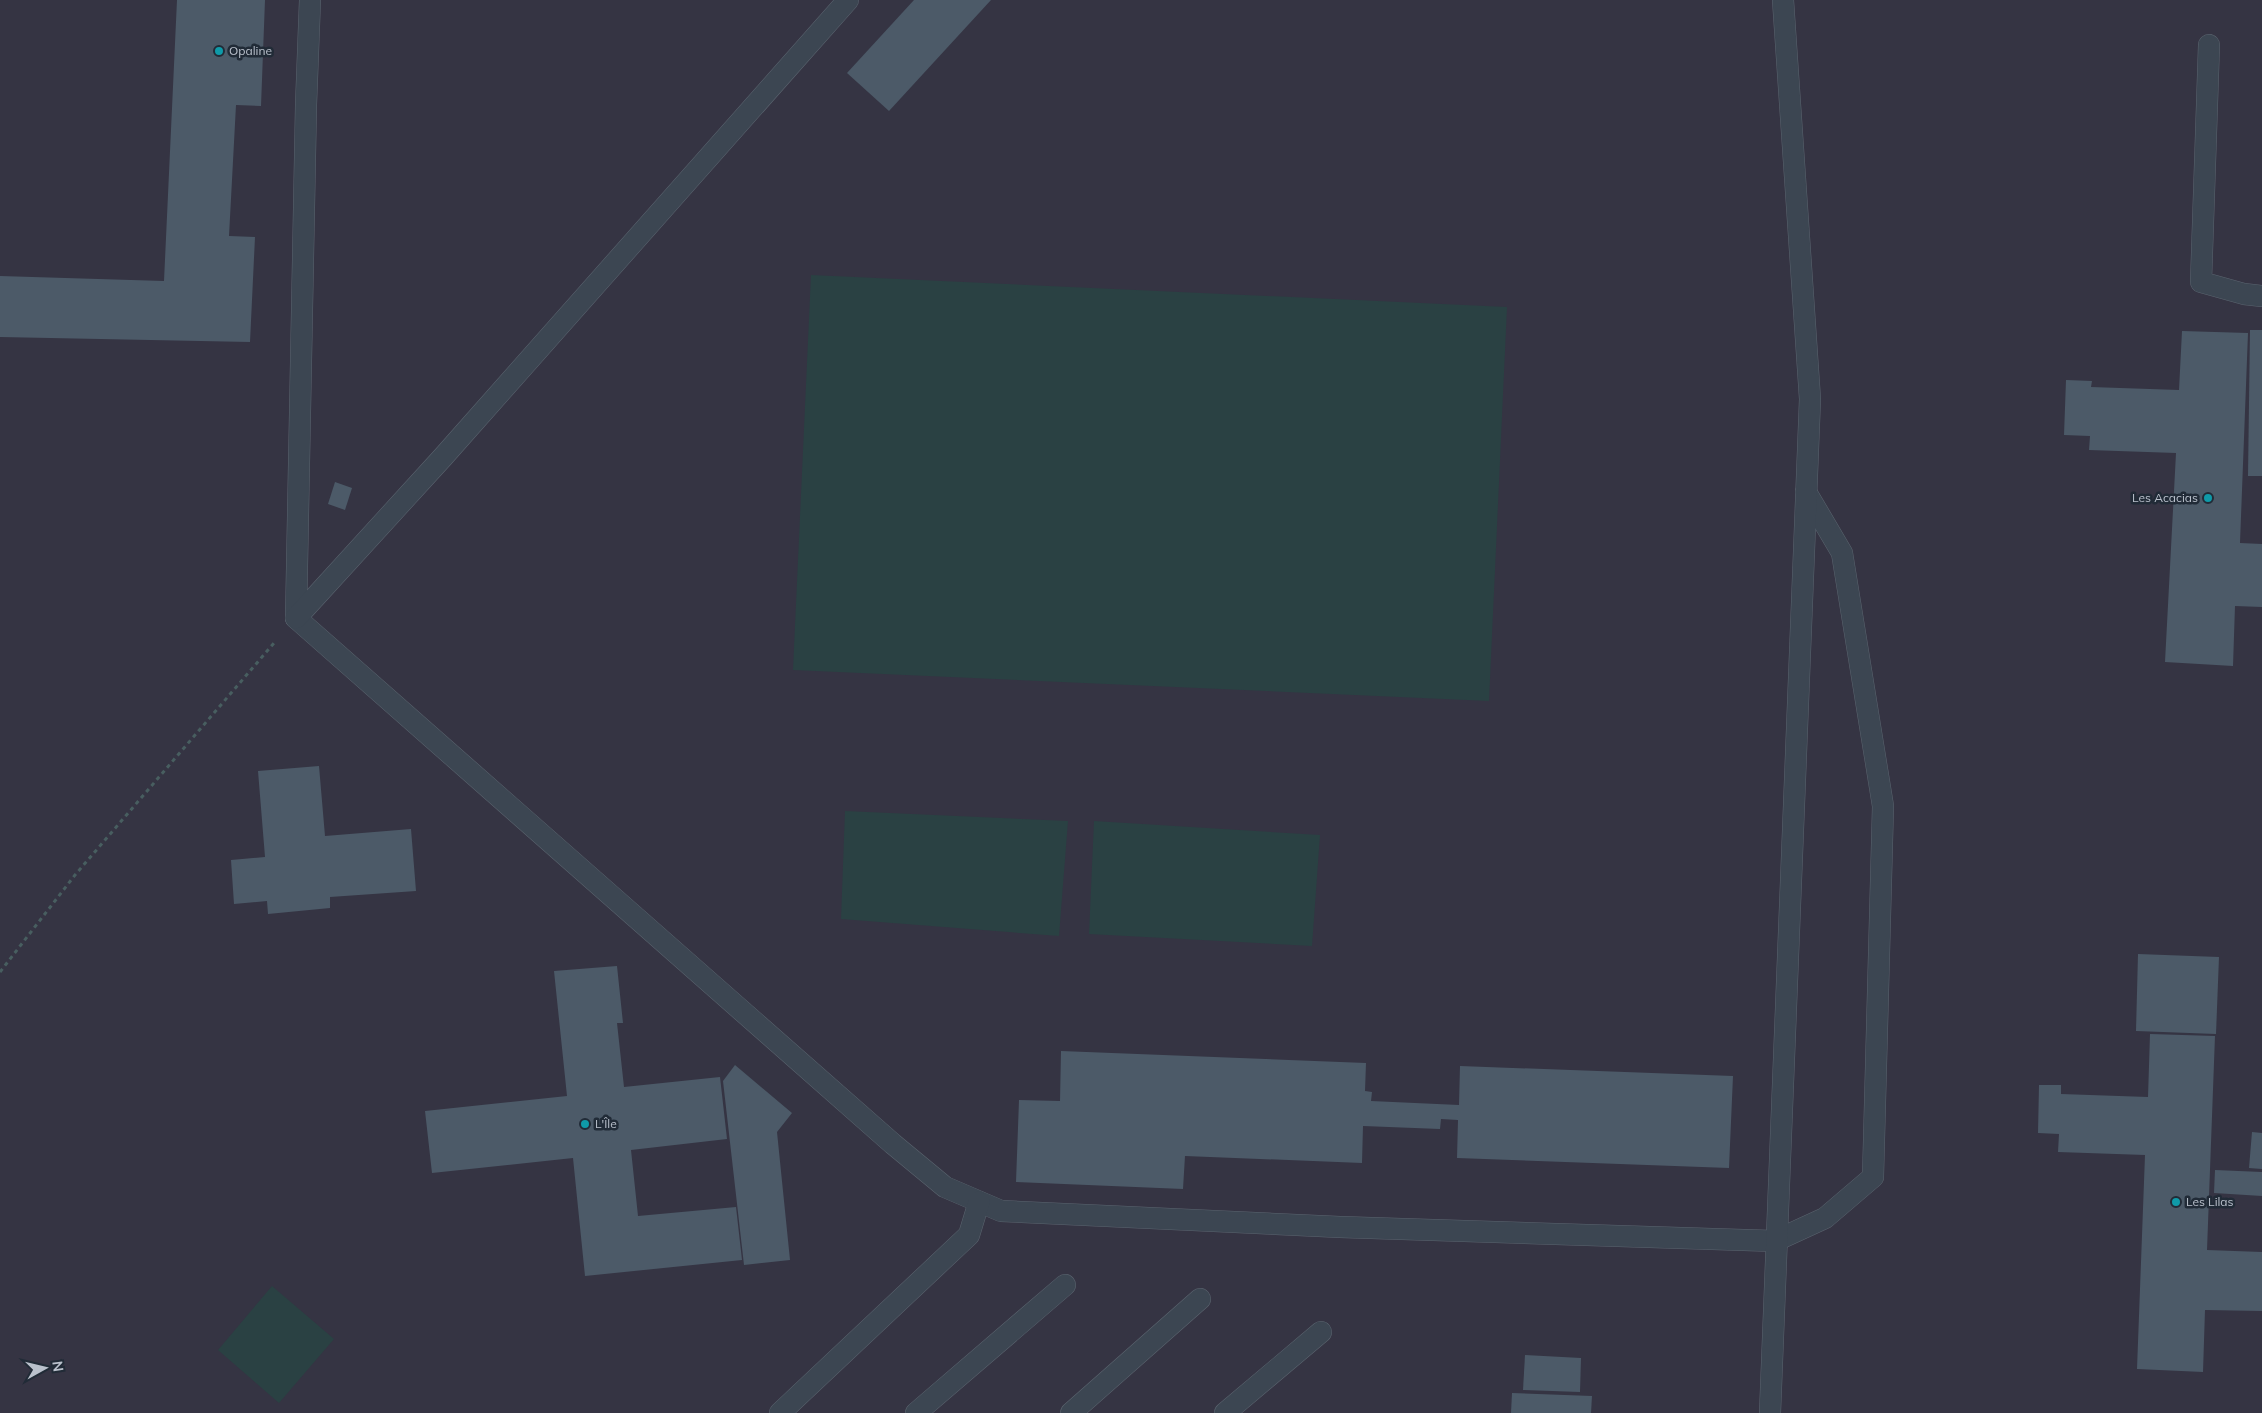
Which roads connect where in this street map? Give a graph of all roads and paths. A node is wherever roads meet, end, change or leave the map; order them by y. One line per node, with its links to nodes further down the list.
1 (310, 0): 7 (lane)
2 (848, 0): 7 (lane)
3 (1783, 0): 6 (lane)
4 (2209, 45): 5 (lane)
5 (2262, 296)
6 (1806, 492): 10 (lane); 10 (lane)
7 (296, 618): 8 (path); 9 (lane)
8 (0, 972)
9 (979, 1202): 10 (lane); 14 (lane)
10 (1776, 1241): 18 (lane)
11 (1065, 1285): 15 (lane)
12 (1200, 1299): 16 (lane)
13 (1321, 1332): 17 (lane)
14 (790, 1409)
15 (916, 1413)
16 (1071, 1413)
17 (1225, 1413)
18 (1770, 1413)

